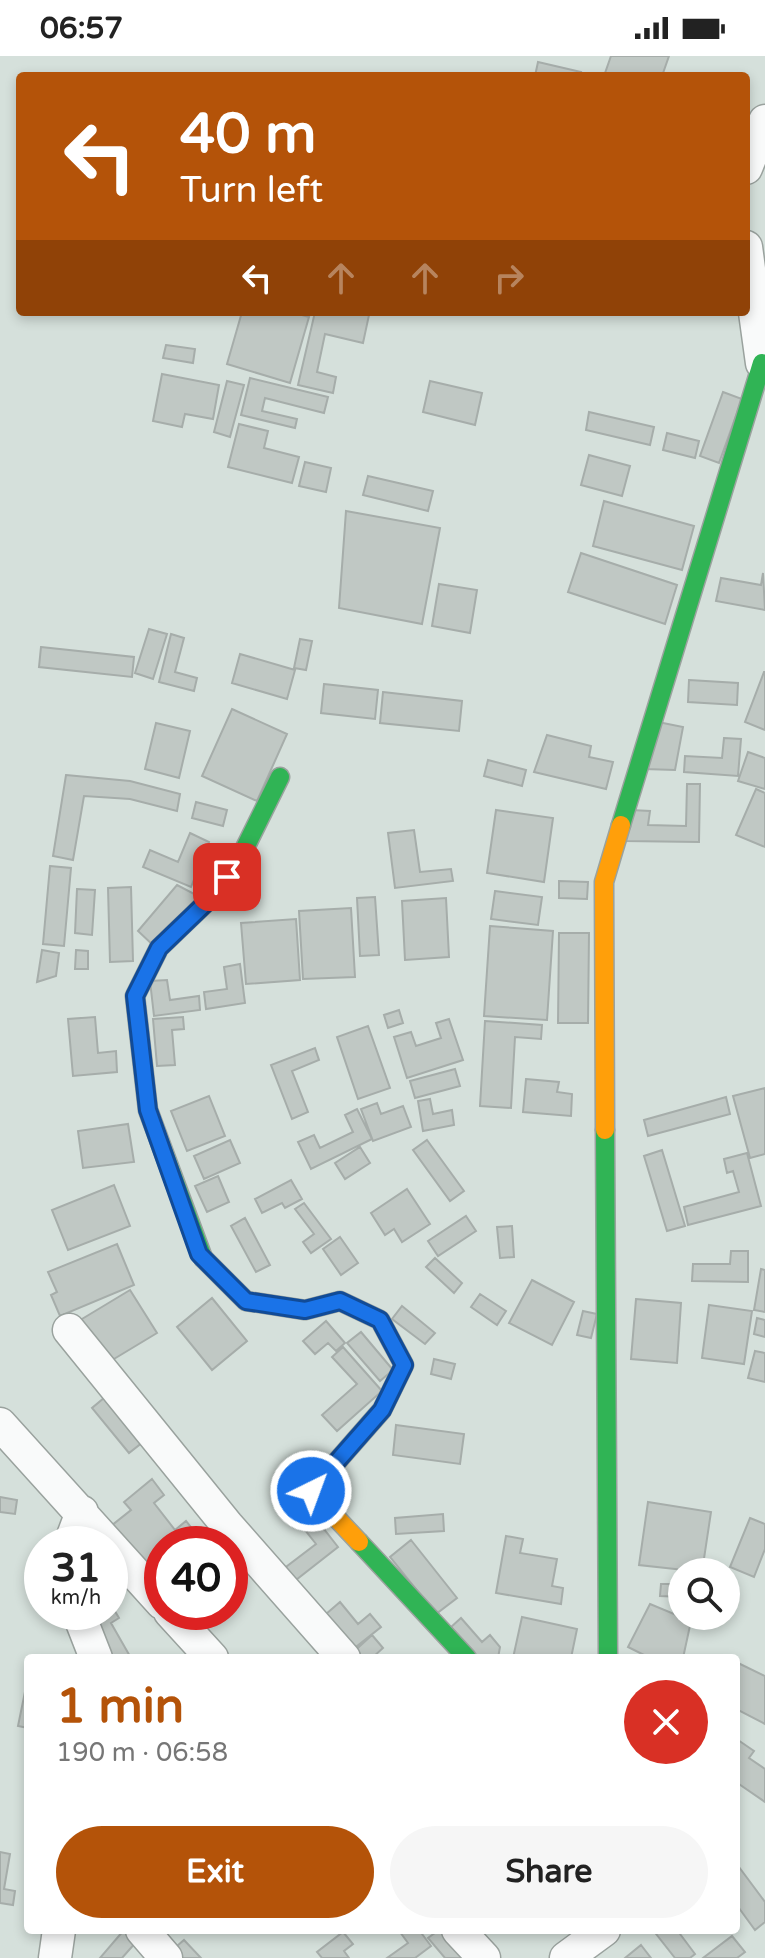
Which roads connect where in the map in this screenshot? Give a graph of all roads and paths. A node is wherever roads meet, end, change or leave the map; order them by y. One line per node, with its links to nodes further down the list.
1 (765, 121): 2 (street)
2 (750, 158)
3 (750, 275): 4 (street)
4 (763, 364): 17 (street)
5 (280, 777): 16 (street)
6 (69, 1330): 15 (street)
7 (0, 1424): 8 (street)
8 (82, 1512): 9 (street); 10 (street)
9 (77, 1526)
10 (144, 1583)
11 (85, 1630): 13 (street)
12 (186, 1630): 14 (street)
13 (94, 1654)
14 (208, 1654)
15 (340, 1654)
16 (463, 1654)
17 (608, 1654)
18 (58, 1934): 21 (street)
19 (145, 1934): 22 (street)
20 (462, 1934): 23 (street)
21 (55, 1958)
22 (166, 1958)
23 (484, 1958)

